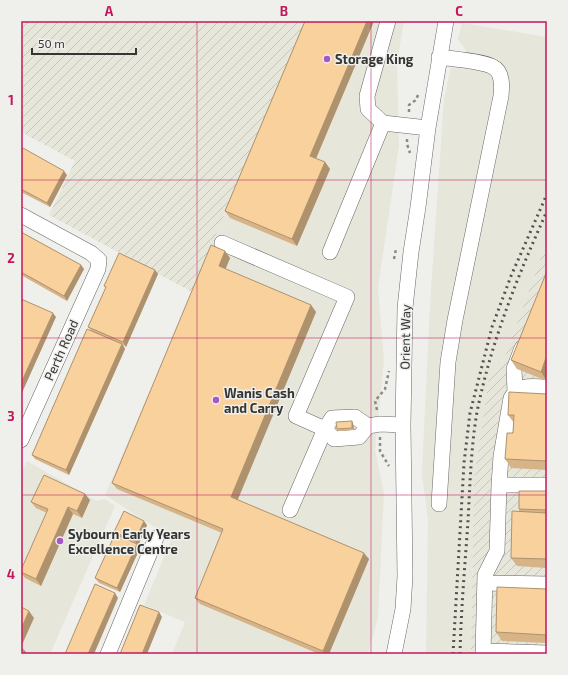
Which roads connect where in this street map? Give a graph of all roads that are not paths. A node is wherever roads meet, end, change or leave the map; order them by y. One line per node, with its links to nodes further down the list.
1 (388, 21): 4 (street)
2 (446, 21): 3 (street, Orient Way)
3 (439, 57): 5 (street, Orient Way); 18 (street)
4 (383, 123): 5 (street); 8 (street)
5 (428, 128): 12 (street, Orient Way)
6 (21, 215): 15 (street, Perth Road)
7 (222, 243): 14 (street)
8 (330, 252)
9 (528, 332): 11 (street)
10 (547, 387): 11 (street)
11 (515, 391): 16 (street)
12 (403, 425): 13 (street); 26 (street, Orient Way)
13 (368, 426): 14 (street); 14 (street)
14 (325, 428): 19 (street)
15 (21, 440)
16 (498, 485): 17 (street); 21 (street)
17 (547, 486)
18 (439, 504)
19 (290, 510)
20 (156, 538): 25 (street)
21 (485, 583): 22 (street); 23 (street)
22 (547, 584)
23 (483, 652): 24 (street)
24 (547, 653)
25 (108, 654)
26 (394, 654)

